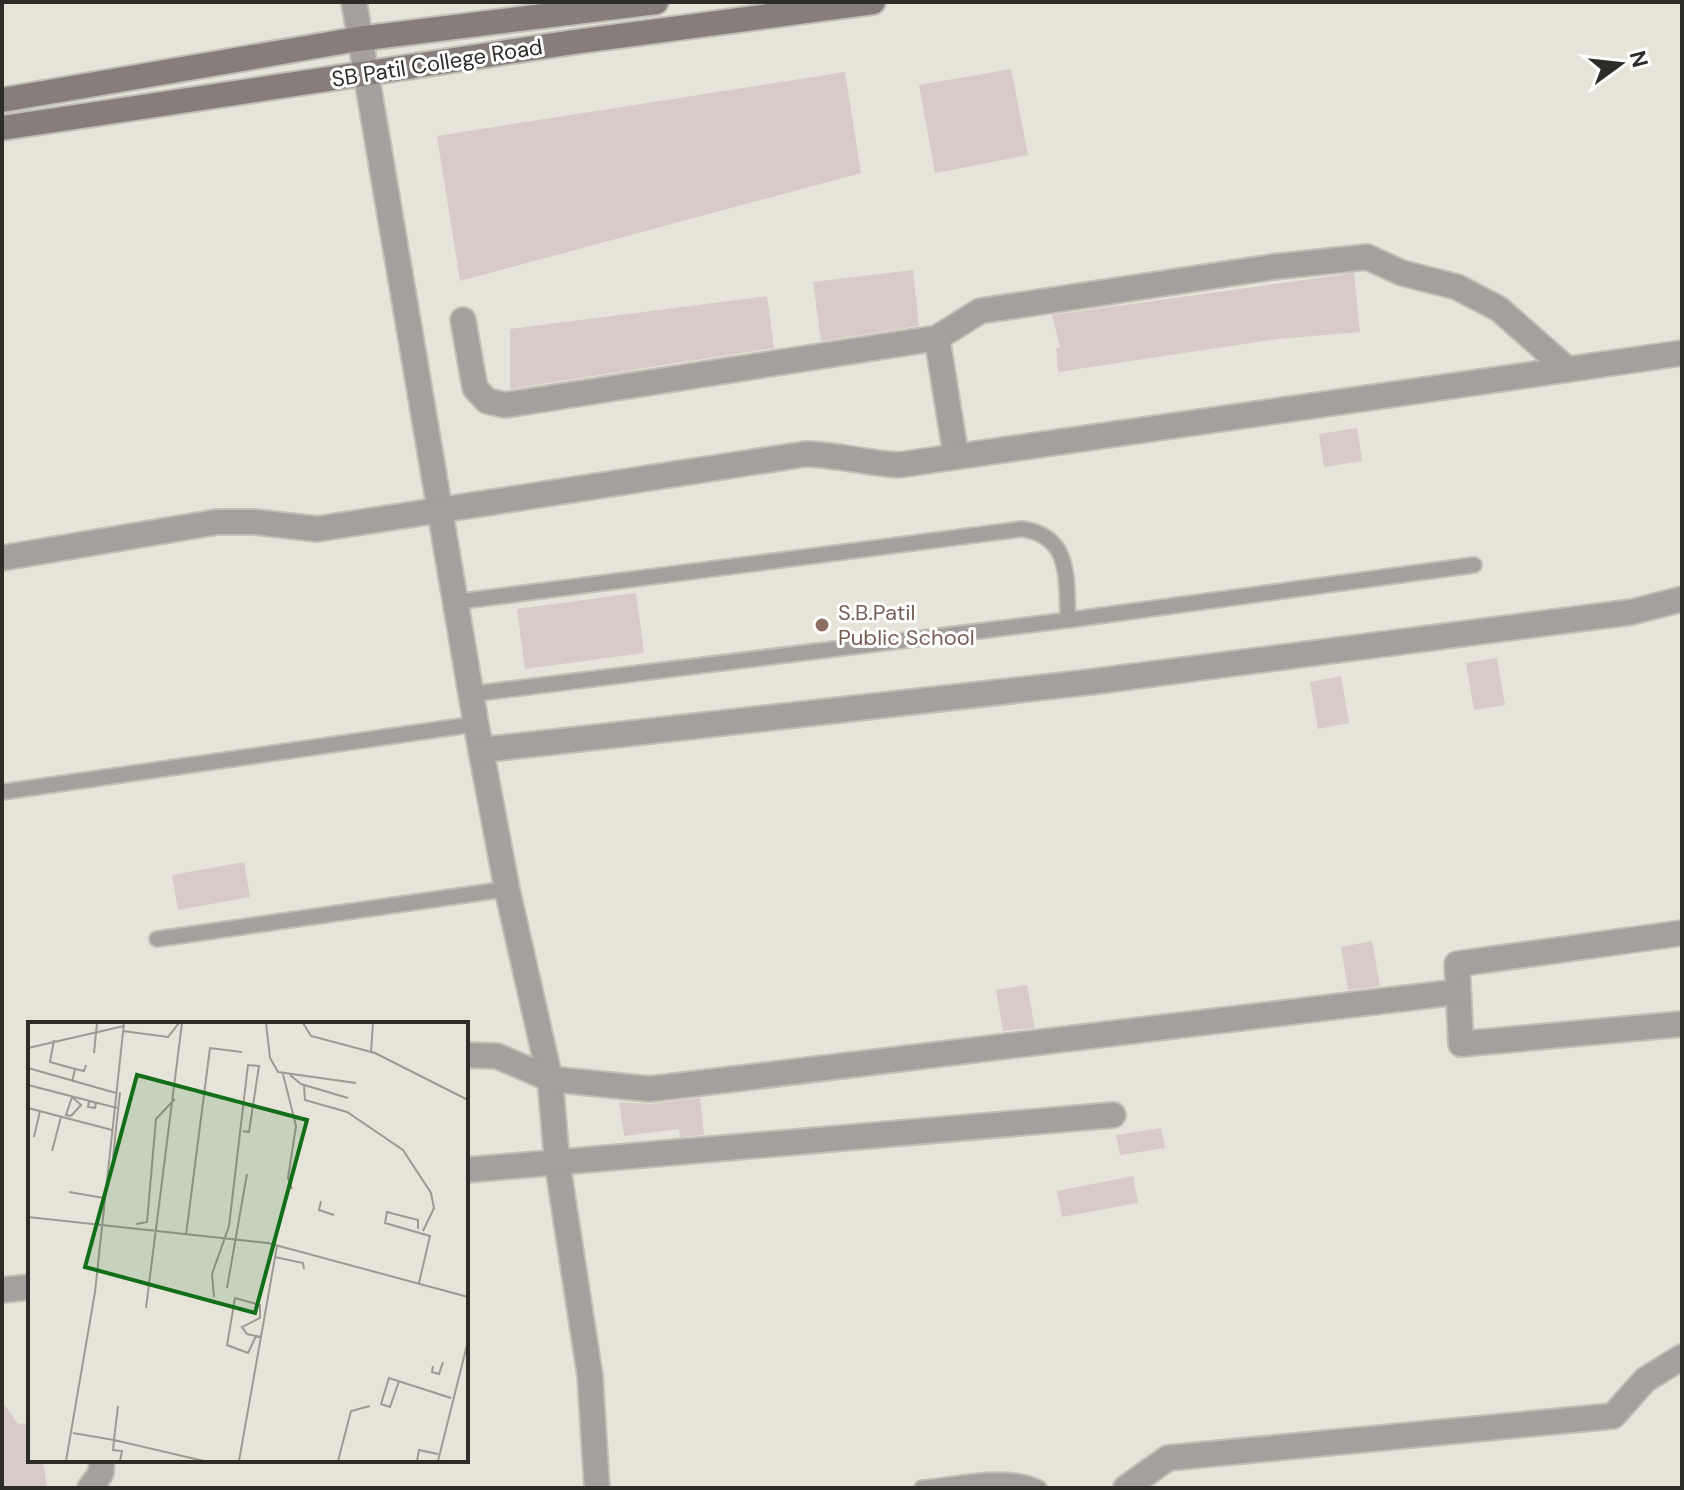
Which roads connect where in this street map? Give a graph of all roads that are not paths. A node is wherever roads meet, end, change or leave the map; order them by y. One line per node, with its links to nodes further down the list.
1 (354, 2): 5 (street)
2 (656, 2): 4 (street, SB Patil College Road)
3 (873, 2): 6 (street, SB Patil College Road)
4 (611, 5): 5 (street, SB Patil College Road)
5 (358, 39): 6 (street); 7 (street, SB Patil College Road)
6 (363, 74): 9 (street, SB Patil College Road); 16 (street)
7 (102, 84): 8 (street, SB Patil College Road); 9 (street)
8 (2, 100)
9 (106, 112): 10 (street, SB Patil College Road)
10 (2, 128)
11 (463, 320): 12 (street)
12 (937, 338): 14 (street); 15 (street)
13 (1682, 353): 14 (street)
14 (1567, 369): 15 (street)
15 (956, 456): 16 (street)
16 (439, 511): 17 (street); 20 (street)
17 (2, 558)
18 (1474, 565): 21 (lane)
19 (1682, 599): 24 (street)
20 (455, 602): 21 (lane); 22 (street)
21 (1068, 620): 22 (lane)
22 (471, 694): 23 (street)
23 (476, 724): 24 (street); 25 (lane)
24 (481, 750): 26 (street)
25 (2, 792)
26 (507, 889): 28 (lane); 32 (street)
27 (1682, 933): 29 (street)
28 (157, 939)
29 (1457, 992): 30 (street); 32 (street)
30 (1682, 1024)
31 (468, 1055): 32 (street)
32 (550, 1079): 34 (street)
33 (1113, 1115): 34 (street)
34 (557, 1161): 35 (street); 41 (street)
35 (468, 1170)
36 (28, 1287): 37 (street)
37 (2, 1290)
38 (1682, 1357): 44 (street)
39 (102, 1462): 40 (street)
40 (90, 1488)
41 (597, 1488)
42 (922, 1488): 43 (lane)
43 (1039, 1488)
44 (1126, 1488)

